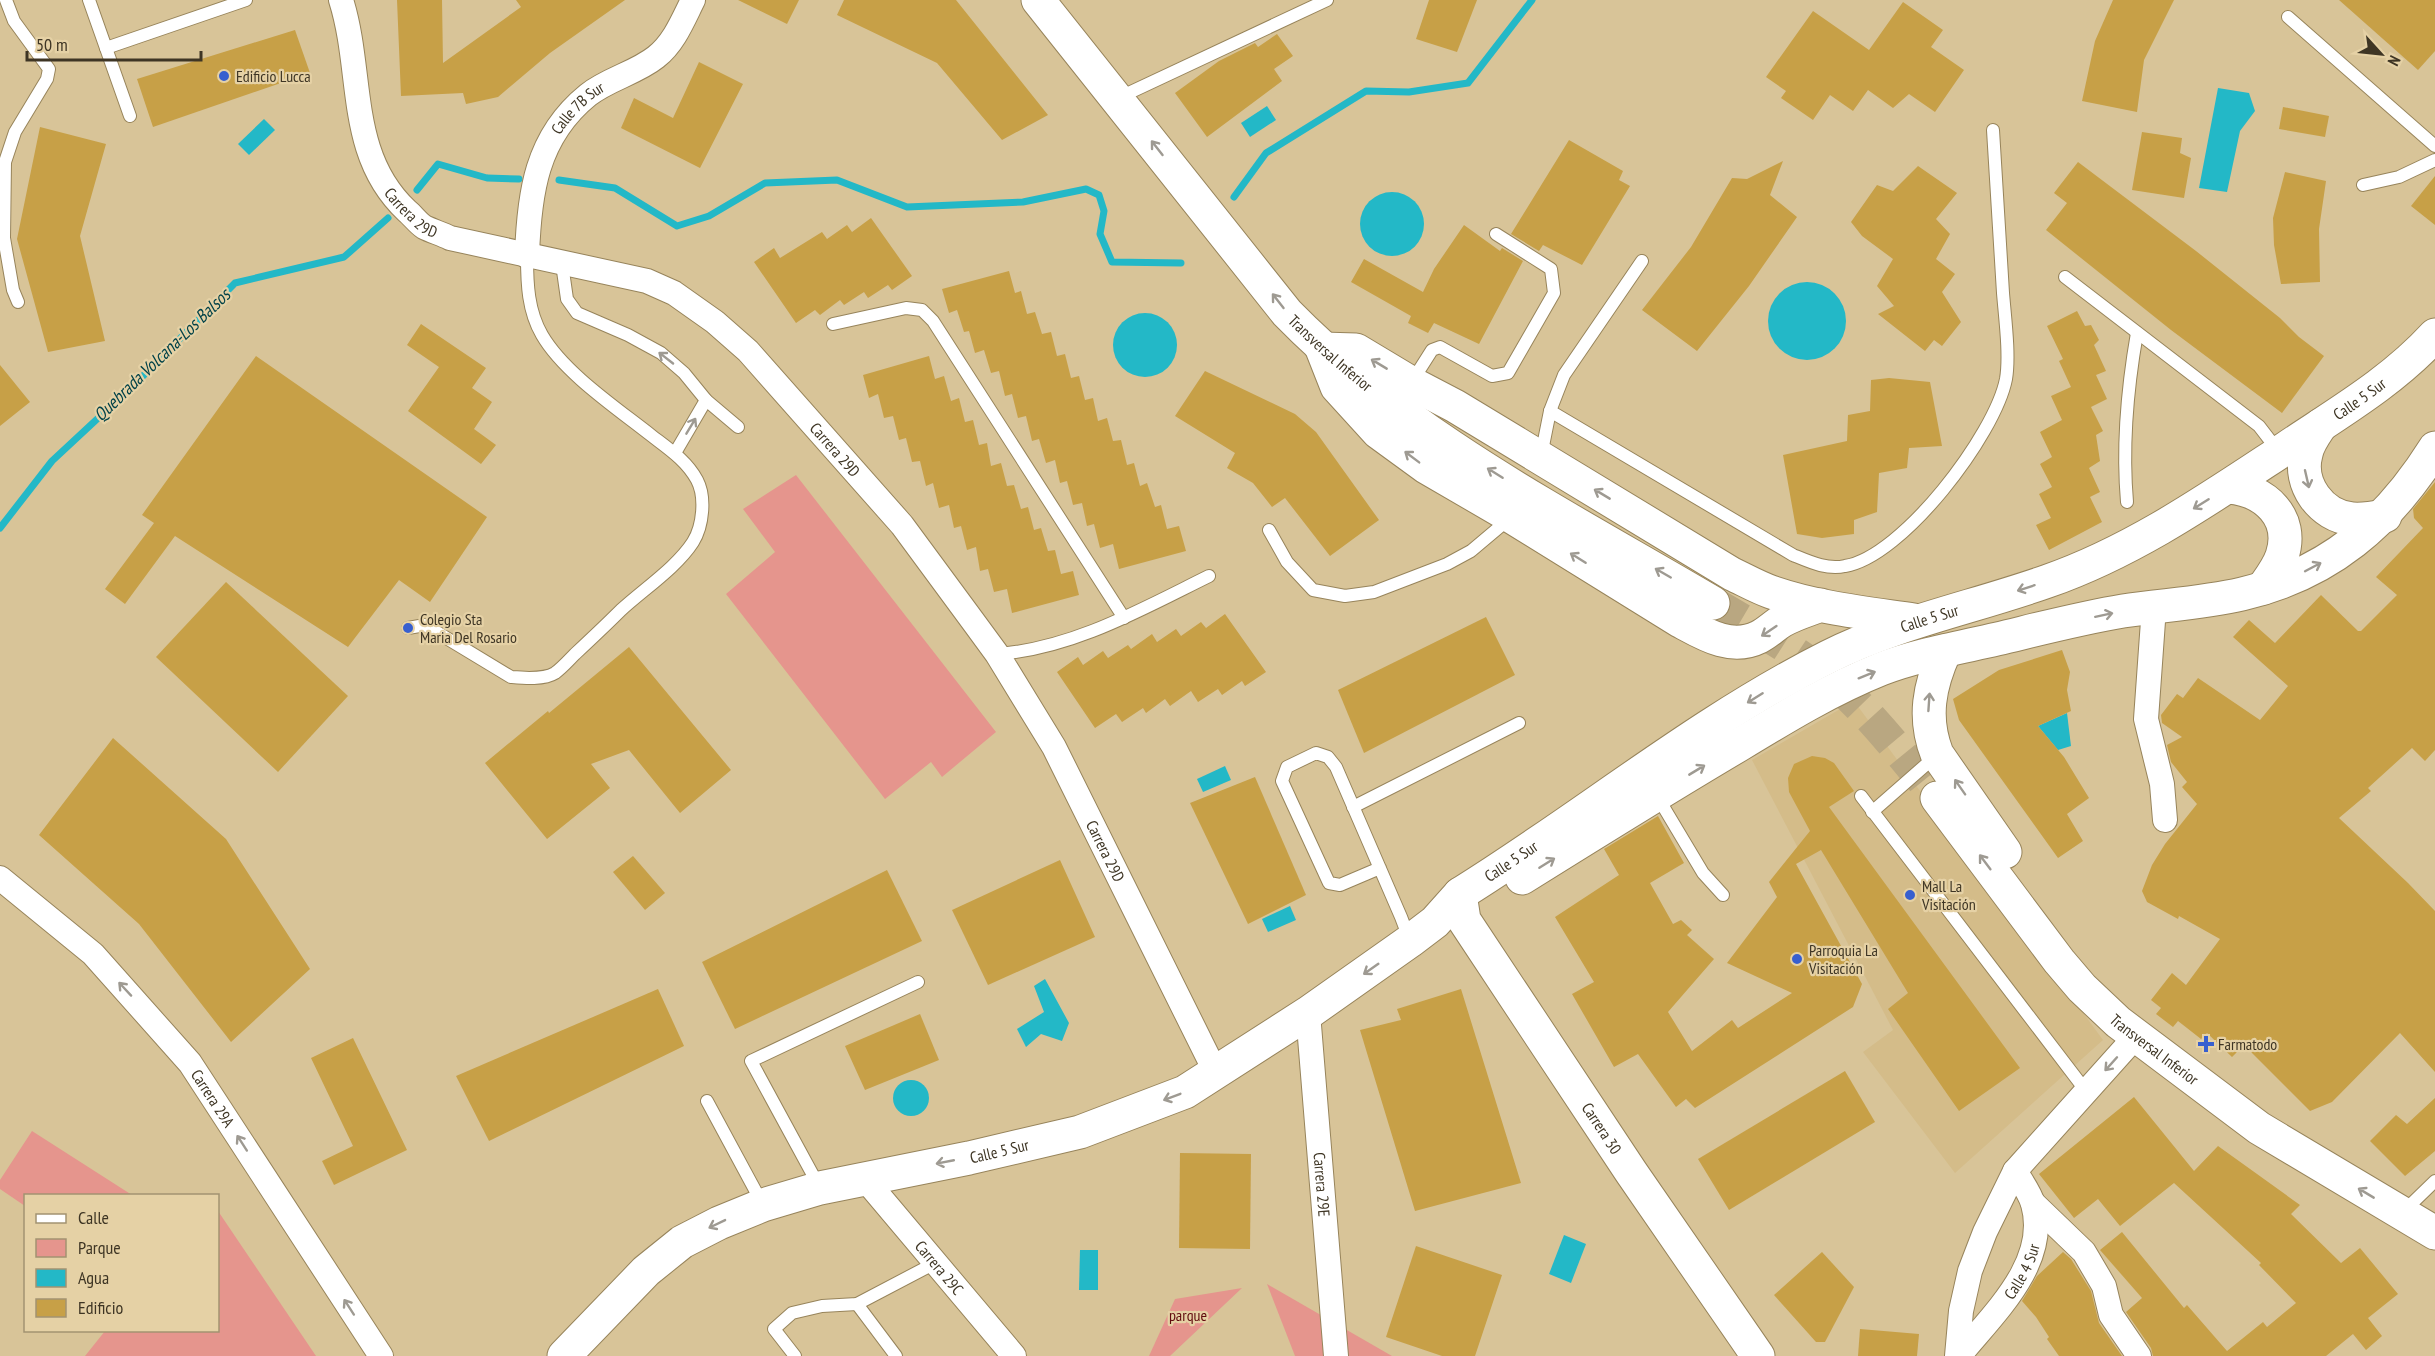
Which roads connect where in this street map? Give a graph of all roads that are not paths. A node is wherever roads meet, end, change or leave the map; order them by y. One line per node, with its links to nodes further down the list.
1 (6, 0): 21 (lane)
2 (89, 0): 9 (lane)
3 (246, 0): 9 (lane)
4 (341, 0): 17 (street, Carrera 29D)
5 (693, 0): 17 (street, Calle 7B Sur)
6 (1038, 0): 10 (street, Transversal Inferior)
7 (1327, 0): 10 (lane)
8 (2288, 17): 13 (lane)
9 (106, 48): 11 (lane)
10 (1117, 99): 25 (street, Transversal Inferior, one-way to 10)
11 (129, 116)
12 (1993, 130): 28 (lane)
13 (2435, 146)
14 (2435, 160): 15 (lane)
15 (2363, 185)
16 (1496, 234): 26 (lane)
17 (527, 256): 19 (street, Carrera 29D); 32 (lane)
18 (1642, 261): 28 (lane)
19 (562, 264): 27 (lane, one-way to 19); 49 (street, Carrera 29D)
20 (2065, 277): 23 (lane)
21 (18, 302)
22 (833, 324): 45 (lane)
23 (2137, 333): 33 (lane); 36 (lane)
24 (2435, 336): 29 (street, Calle 5 Sur)
25 (1322, 349): 26 (street, one-way to 25); 38 (street, one-way to 25); 42 (street, Transversal Inferior, one-way to 25)
26 (1411, 383): 34 (street)
27 (706, 400): 30 (lane); 32 (lane, one-way to 27)
28 (1550, 411): 34 (lane)
29 (2321, 425): 33 (street, Calle 5 Sur); 37 (street, one-way to 37)
30 (738, 427)
31 (2435, 448): 37 (street, Calle 5 Sur)
32 (675, 453): 47 (lane)
33 (2279, 453): 35 (street, Calle 5 Sur)
34 (1540, 457): 43 (street, one-way to 34)
35 (2229, 487): 41 (street); 46 (street, Calle 5 Sur, one-way to 46)
36 (2127, 502)
37 (2385, 516): 41 (street, Calle 5 Sur, one-way to 37)
38 (1512, 517): 39 (lane); 43 (street, one-way to 38)
39 (1269, 530)
40 (1209, 576): 45 (lane)
41 (2263, 588): 44 (street, Calle 5 Sur)
42 (1713, 603)
43 (1821, 605): 46 (street)
44 (2154, 607): 48 (street, Calle 5 Sur, one-way to 44); 57 (street)
45 (1124, 618): 49 (lane)
46 (1922, 621): 61 (street, Calle 5 Sur, one-way to 61)
47 (408, 628)
48 (1945, 651): 51 (street, one-way to 48); 52 (street, Calle 5 Sur, one-way to 48)
49 (997, 654): 66 (street, Carrera 29D)
50 (1519, 723): 55 (lane)
51 (1937, 754): 56 (lane); 65 (street, one-way to 51)
52 (1656, 795): 60 (lane); 61 (street, Calle 5 Sur, one-way to 52)
53 (1861, 796): 56 (lane)
54 (1937, 798): 64 (street, Transversal Inferior, one-way to 54)
55 (1353, 807): 58 (lane); 58 (lane)
56 (1872, 812): 67 (lane)
57 (2165, 820)
58 (1380, 868): 61 (lane)
59 (0, 878): 79 (street, Carrera 29A, one-way to 59)
60 (1723, 895)
61 (1442, 919): 63 (street, Calle 5 Sur, one-way to 63); 85 (street, Carrera 30)
62 (918, 982): 72 (lane)
63 (1308, 1013): 66 (street, Calle 5 Sur); 84 (street, Carrera 29E)
64 (2136, 1036): 65 (street, Transversal Inferior); 67 (street, Calle 4 Sur, one-way to 67)
65 (2168, 1061): 75 (street, Transversal Inferior, one-way to 65)
66 (1216, 1073): 70 (street, Calle 5 Sur, one-way to 70)
67 (2086, 1091): 69 (street, Calle 4 Sur)
68 (707, 1101): 74 (lane)
69 (2015, 1172): 73 (street, Calle 4 Sur); 86 (street, Calle 4 Sur)
70 (864, 1178): 72 (street, Calle 5 Sur); 77 (street, Carrera 29C)
71 (2435, 1181): 75 (lane)
72 (820, 1188): 74 (street, Calle 5 Sur)
73 (2033, 1203): 86 (street, Calle 4 Sur); 87 (street)
74 (763, 1205): 80 (street, Calle 5 Sur, one-way to 80)
75 (2401, 1214): 76 (street, Transversal Inferior)
76 (2435, 1233)
77 (937, 1262): 78 (lane); 83 (street, Carrera 29C)
78 (857, 1304): 81 (lane); 82 (lane)
79 (381, 1356)
80 (564, 1356)
81 (795, 1356)
82 (896, 1356)
83 (1014, 1356)
84 (1336, 1356)
85 (1758, 1356)
86 (1958, 1356)
87 (2139, 1356)

